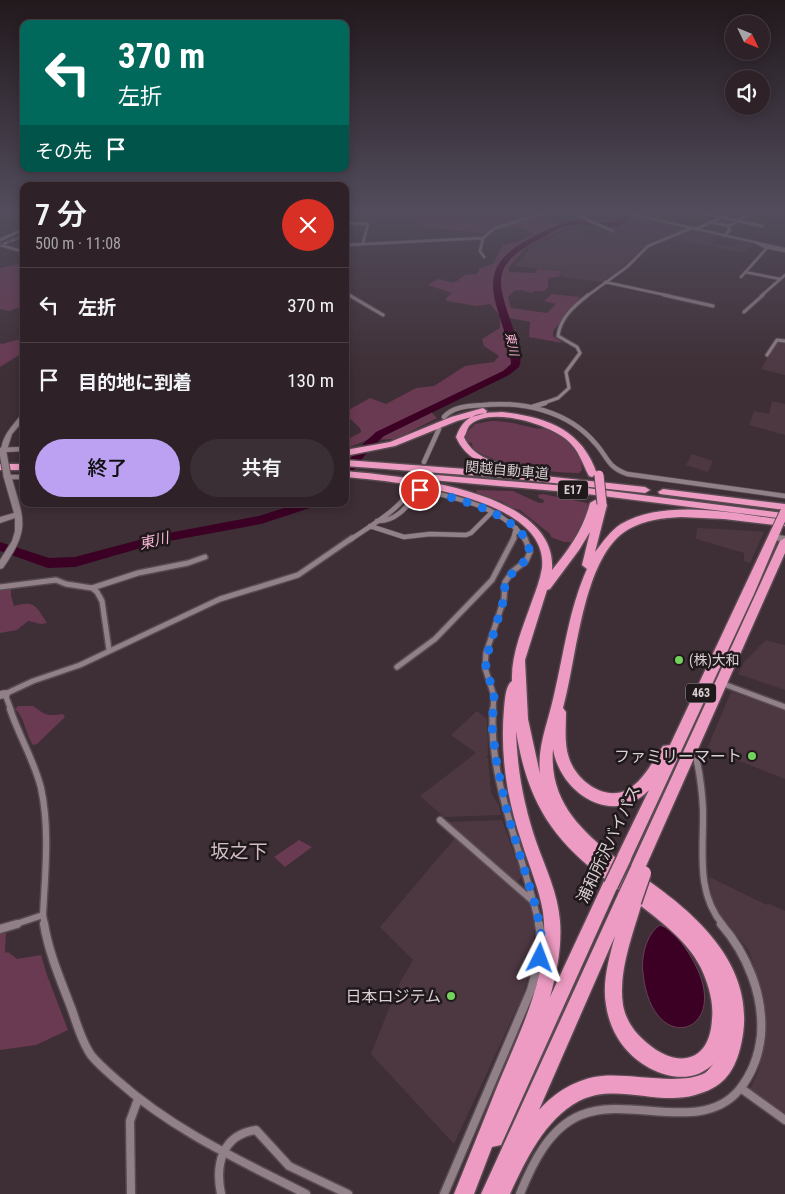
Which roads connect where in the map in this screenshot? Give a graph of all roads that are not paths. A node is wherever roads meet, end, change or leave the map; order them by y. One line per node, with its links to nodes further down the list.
1 (628, 266): 7 (street)
2 (750, 266): 3 (street)
3 (745, 272): 5 (street); 6 (street)
4 (785, 275): 6 (street)
5 (741, 276)
6 (780, 279): 10 (street)
7 (605, 282): 9 (street); 14 (street)
8 (349, 295): 11 (street)
9 (713, 306)
10 (744, 312)
11 (383, 315)
12 (785, 341): 13 (street)
13 (767, 355)
14 (531, 407): 15 (street); 33 (street)
15 (444, 417)
16 (20, 419): 20 (street)
17 (439, 429): 22 (street)
18 (20, 450): 20 (street)
19 (349, 452): 28 (highway)
20 (2, 453): 21 (highway); 29 (main road, bridge)
21 (20, 459)
22 (424, 462)
23 (349, 466): 26 (highway, 関越自動車道 / E17)
24 (0, 467): 25 (highway)
25 (20, 467)
26 (362, 471): 27 (highway); 32 (highway, 関越自動車道 / E17); 39 (highway, 関越自動車道 / E17); 49 (highway)
27 (349, 473)
28 (596, 474): 32 (highway); 34 (highway, bridge)
29 (7, 476): 30 (street); 38 (street)
30 (20, 478)
31 (414, 485): 41 (street)
32 (702, 496): 35 (highway, 関越自動車道 / E17)
33 (785, 496)
34 (598, 503): 49 (highway); 50 (highway)
35 (785, 507)
36 (785, 511): 44 (highway, 浦和所沢バイパス / 463, bridge)
37 (492, 513): 41 (street); 42 (street); 43 (street)
38 (18, 514): 40 (street); 46 (street)
39 (785, 516)
40 (0, 520)
41 (377, 521): 42 (street)
42 (370, 526): 51 (street)
43 (516, 528): 53 (street); 62 (street)
44 (781, 534): 50 (highway); 54 (highway, 浦和所沢バイパス / 463); 58 (highway, 浦和所沢バイパス / 463)
45 (205, 557): 48 (street)
46 (3, 562)
47 (0, 587): 48 (street)
48 (92, 588): 51 (street)
49 (536, 603): 52 (highway)
50 (580, 605): 56 (highway)
51 (109, 650): 55 (street)
52 (520, 660): 61 (highway); 74 (highway)
53 (397, 667)
54 (721, 683): 57 (street); 59 (highway, 浦和所沢バイパス / 463)
55 (3, 694): 63 (street)
56 (559, 700): 58 (highway); 76 (highway)
57 (785, 707)
58 (689, 719): 61 (highway, 浦和所沢バイパス / 463, bridge)
59 (693, 742): 61 (highway, 浦和所沢バイパス / 463, bridge); 65 (street)
60 (440, 820): 62 (street)
61 (624, 895): 74 (highway, 浦和所沢バイパス / 463); 75 (highway, 浦和所沢バイパス / 463)
62 (535, 904): 73 (street)
63 (43, 915): 64 (street); 66 (street)
64 (0, 929)
65 (742, 1089): 67 (street); 77 (street)
66 (138, 1099): 68 (street); 69 (street)
67 (785, 1120)
68 (223, 1152): 70 (street); 71 (street); 72 (street)
69 (131, 1194)
70 (221, 1194)
71 (306, 1194)
72 (348, 1194)
73 (444, 1194)
74 (466, 1194)
75 (491, 1194)
76 (499, 1194)
77 (520, 1194)

